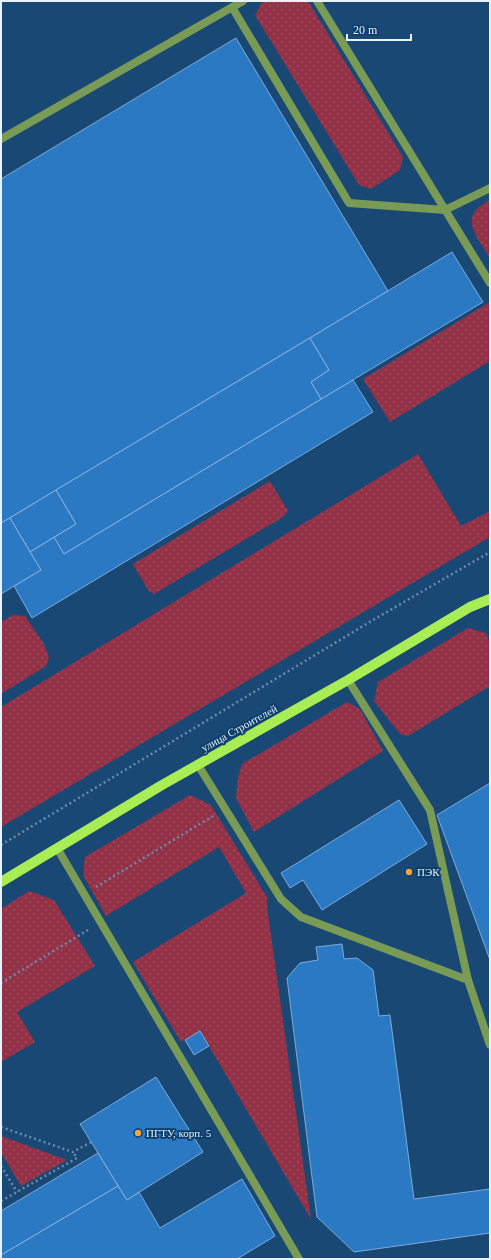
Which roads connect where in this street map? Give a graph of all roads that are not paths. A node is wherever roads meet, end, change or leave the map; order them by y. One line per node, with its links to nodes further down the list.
1 (244, 1): 3 (lane)
2 (317, 1): 6 (lane)
3 (232, 7): 4 (lane); 6 (lane)
4 (1, 139)
5 (490, 188): 6 (lane)
6 (444, 210): 7 (lane)
7 (490, 283)
8 (490, 599): 9 (main road, улица Строителей)
9 (348, 680): 10 (main road, улица Строителей); 13 (lane)
10 (198, 765): 11 (main road, улица Строителей); 13 (lane)
11 (56, 848): 12 (main road, улица Строителей); 15 (lane)
12 (1, 882)
13 (468, 980): 14 (lane)
14 (490, 1045)
15 (299, 1259)

